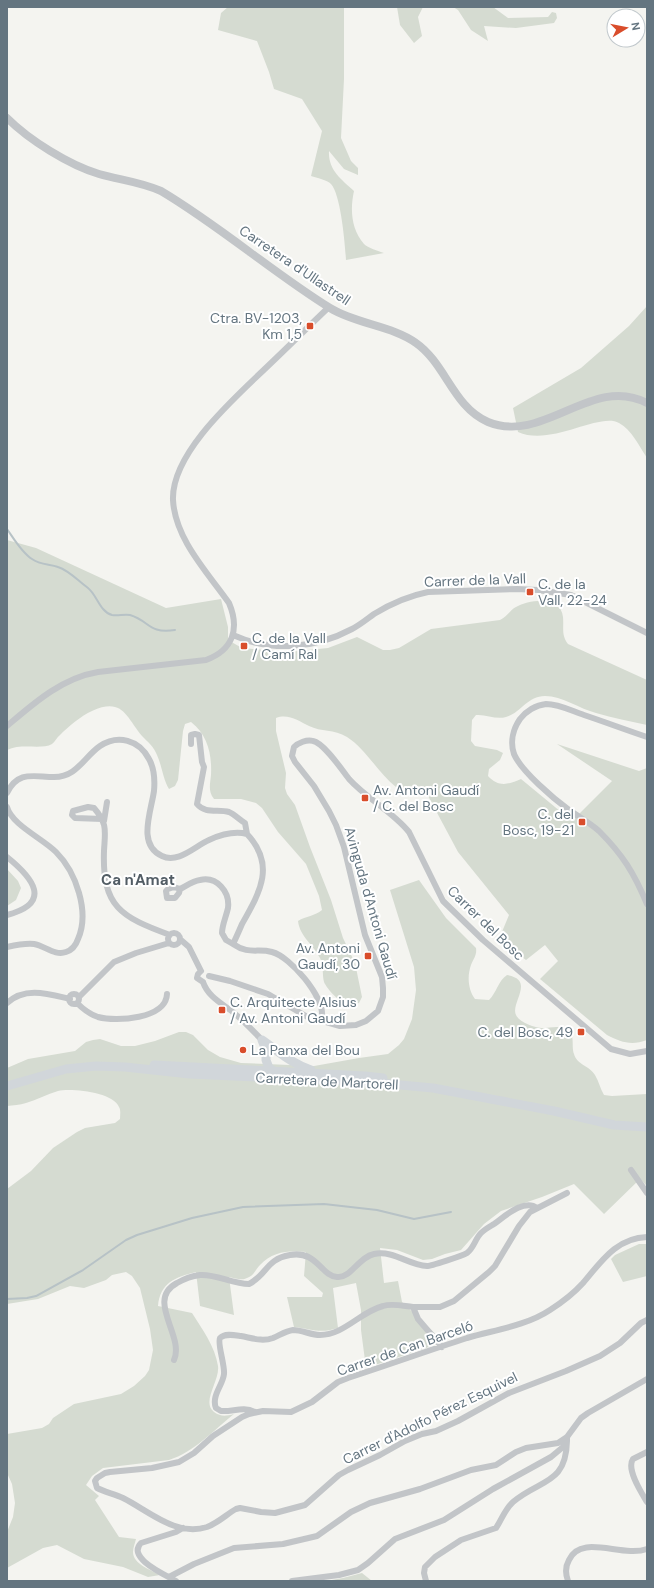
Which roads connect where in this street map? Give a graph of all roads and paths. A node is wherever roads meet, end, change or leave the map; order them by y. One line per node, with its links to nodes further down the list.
1 (7, 118): 2 (street, Carretera d'Ullastrell)
2 (329, 307): 3 (street, Carretera d'Ullastrell); 5 (street)
3 (647, 403)
4 (647, 633): 5 (street, Carrer de la Vall)
5 (233, 635): 6 (street)
6 (7, 726)
7 (647, 737): 16 (street)
8 (191, 744): 13 (street)
9 (292, 756): 31 (street, Avinguda d'Antoni Gaudí); 33 (street, Carrer del Bosc)
10 (7, 793): 13 (street)
11 (107, 802): 18 (street)
12 (7, 807): 22 (street)
13 (247, 834): 21 (street)
14 (7, 857): 17 (street)
15 (180, 889): 21 (street)
16 (647, 904)
17 (7, 915)
18 (170, 934): 19 (street); 20 (street)
19 (181, 940): 20 (street); 23 (street)
20 (169, 944): 27 (street)
21 (233, 944): 31 (street)
22 (7, 947)
23 (201, 971): 24 (street); 25 (street)
24 (209, 976): 25 (street); 31 (street)
25 (203, 982): 32 (street)
26 (167, 994): 30 (street)
27 (79, 996): 28 (street); 30 (street)
28 (70, 999): 29 (street); 30 (street)
29 (7, 1003)
30 (77, 1004)
31 (320, 1018)
32 (262, 1040): 34 (main road); 35 (main road)
33 (647, 1051)
34 (281, 1053): 35 (main road); 38 (main road); 39 (main road)
35 (267, 1058): 37 (main road); 38 (main road)
36 (125, 1067): 37 (main road); 40 (main road, Carretera de Martorell); 42 (main road, Carretera de Martorell)
37 (236, 1068): 38 (main road)
38 (275, 1072): 39 (main road); 40 (main road); 41 (main road)
39 (320, 1073): 43 (main road)
40 (256, 1077): 41 (main road, Carretera de Martorell)
41 (295, 1079): 43 (main road, Carretera de Martorell)
42 (7, 1086)
43 (433, 1088): 44 (main road, Carretera de Martorell)
44 (647, 1127)
45 (631, 1170): 47 (street)
46 (567, 1193): 48 (street)
47 (647, 1193)
48 (537, 1208): 50 (street); 53 (street)
49 (647, 1237): 52 (street, Carrer de Can Barceló)
50 (413, 1307): 52 (street); 55 (street)
51 (647, 1320): 60 (street, Carrer d'Adolfo Pérez Esquivel)
52 (442, 1347): 55 (street, Carrer de Can Barceló)
53 (174, 1360)
54 (647, 1379): 56 (street)
55 (255, 1412): 58 (street, Carrer de Can Barceló)
56 (567, 1439): 62 (street); 64 (street); 65 (street)
57 (647, 1452): 59 (street)
58 (95, 1481): 60 (street, Carrer d'Adolfo Pérez Esquivel)
59 (647, 1502)
60 (183, 1528): 62 (street)
61 (647, 1549): 66 (street)
62 (169, 1577): 63 (street)
63 (176, 1581)
64 (292, 1581)
65 (426, 1581)
66 (568, 1581)

